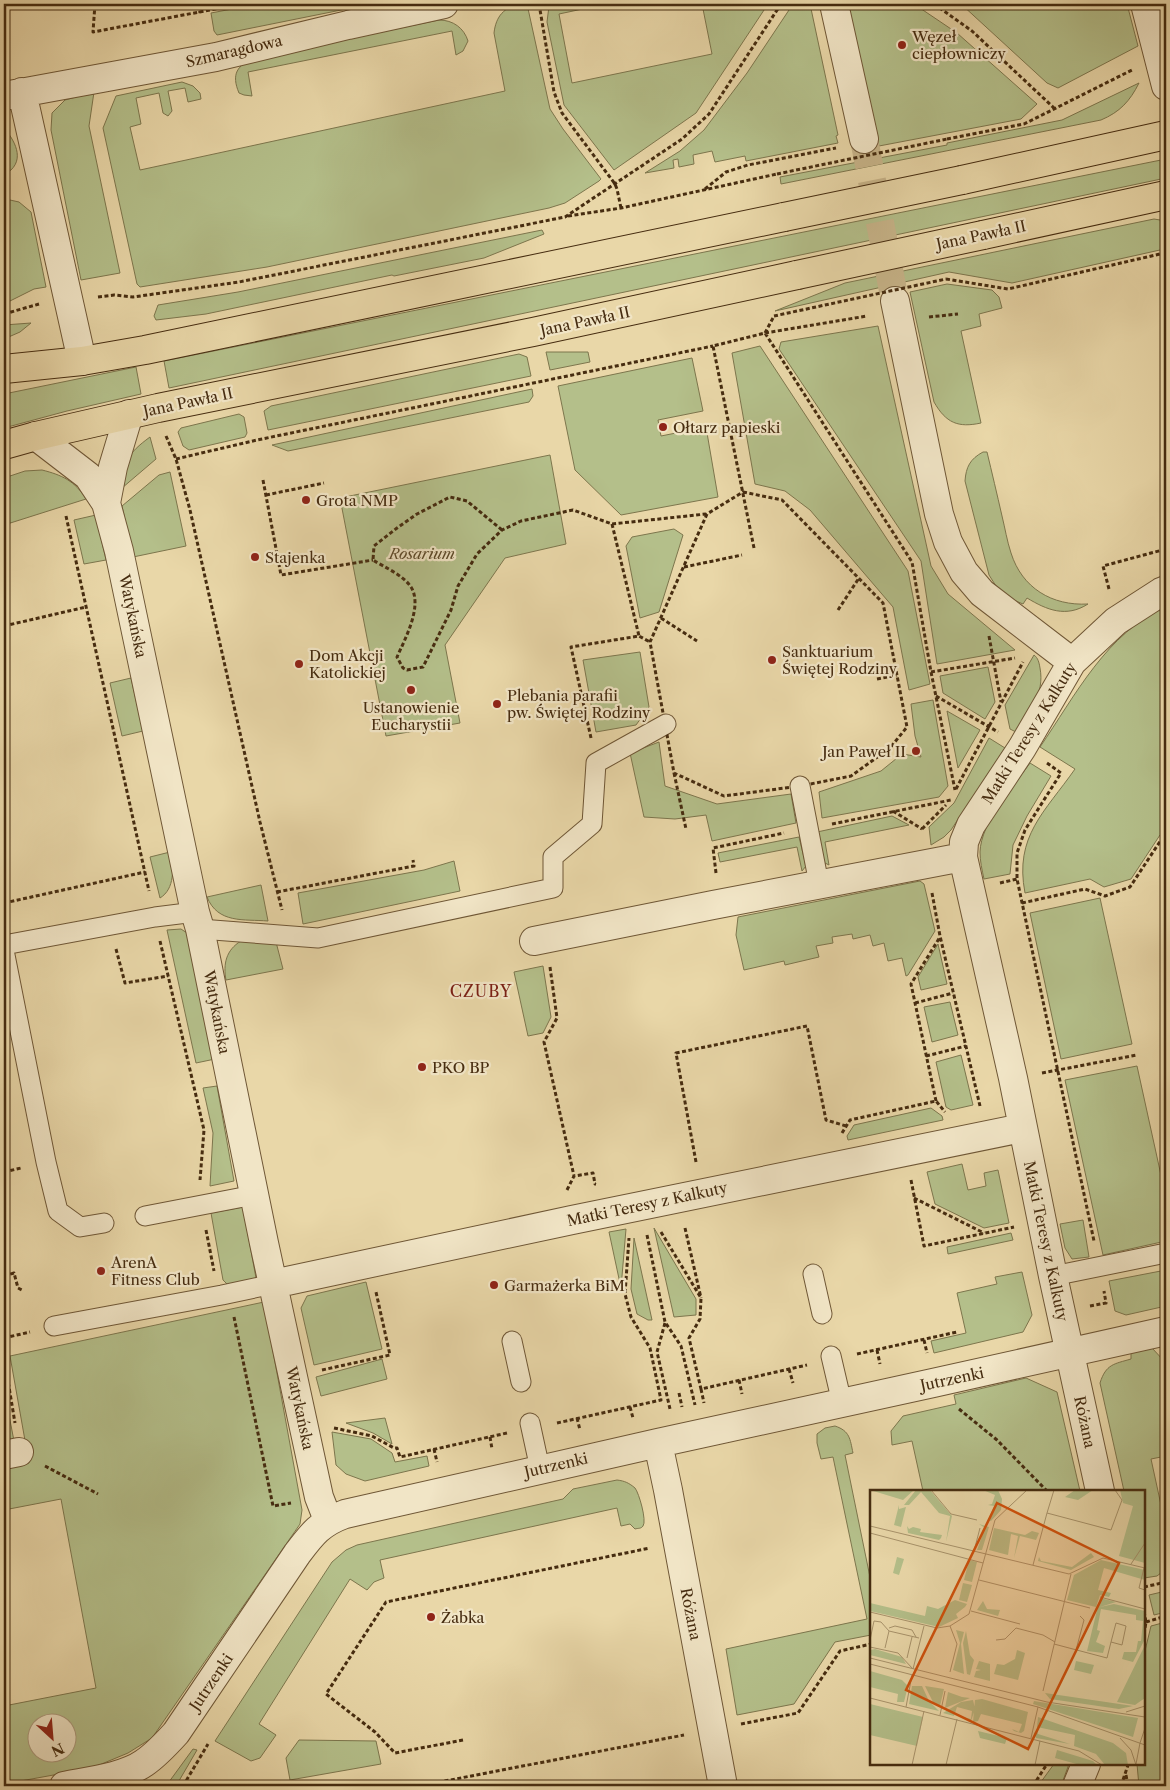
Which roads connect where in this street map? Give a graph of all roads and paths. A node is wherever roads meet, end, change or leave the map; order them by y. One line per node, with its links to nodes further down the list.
1 (95, 4): 10 (path)
2 (199, 4): 10 (path)
3 (242, 4): 10 (path)
4 (444, 4): 13 (street, Szmaragdowa)
5 (539, 4): 17 (path)
6 (782, 4): 17 (path)
7 (834, 4): 16 (street)
8 (934, 4): 14 (path)
9 (1145, 4): 12 (street)
10 (200, 13)
11 (1133, 69): 14 (path)
12 (1166, 86)
13 (13, 94): 29 (street, Szmaragdowa)
14 (1054, 108): 18 (path, bridge)
15 (1166, 135): 29 (main road, bridge)
16 (854, 143): 18 (path)
17 (615, 184): 20 (path); 21 (path)
18 (705, 189): 20 (path)
19 (1166, 195): 31 (main road, Jana Pawła II, bridge)
20 (621, 208): 21 (path)
21 (565, 217): 23 (path)
22 (1166, 255): 27 (path, bridge)
23 (96, 297)
24 (43, 304): 26 (path)
25 (884, 308): 27 (path); 62 (street)
26 (4, 314)
27 (764, 333): 28 (path); 63 (path)
28 (713, 346): 35 (path); 38 (path)
29 (82, 361): 30 (main road)
30 (4, 369)
31 (129, 414): 33 (main road, Jana Pawła II); 40 (street)
32 (163, 431): 35 (path)
33 (36, 436): 34 (main road, Jana Pawła II); 40 (street)
34 (4, 446)
35 (176, 459): 86 (path)
36 (263, 480): 39 (path)
37 (324, 483): 39 (path)
38 (743, 492): 41 (path); 44 (path); 49 (path)
39 (266, 494): 47 (path)
40 (106, 503): 89 (street, Watykańska)
41 (706, 514): 42 (path); 48 (path)
42 (612, 524): 43 (path); 56 (path)
43 (502, 530): 47 (path); 47 (path)
44 (754, 548)
45 (1166, 549): 51 (path)
46 (742, 555): 48 (path)
47 (373, 560)
48 (683, 567): 54 (path)
49 (859, 578): 53 (path); 64 (path)
50 (1166, 590): 62 (street, Matki Teresy z Kalkuty)
51 (1111, 596)
52 (86, 607): 55 (path)
53 (838, 610)
54 (661, 618): 57 (path); 59 (path)
55 (4, 626)
56 (639, 636): 59 (path); 69 (path)
57 (697, 640)
58 (990, 641): 61 (path)
59 (650, 642): 68 (path)
60 (1018, 658): 61 (path)
61 (994, 661): 63 (path); 67 (path)
62 (1072, 662): 80 (street, Matki Teresy z Kalkuty)
63 (931, 672): 66 (path)
64 (897, 675): 65 (path); 72 (path)
65 (877, 679)
66 (936, 696): 73 (path); 73 (path)
67 (1002, 702)
68 (666, 724): 69 (lane); 70 (path)
69 (596, 764): 90 (lane)
70 (674, 773): 72 (path); 77 (path)
71 (1061, 773): 88 (path)
72 (800, 786): 76 (lane)
73 (955, 790): 74 (path)
74 (951, 799): 75 (path); 78 (path)
75 (892, 811): 76 (path); 78 (path)
76 (807, 828): 84 (path); 85 (lane)
77 (686, 829)
78 (922, 829): 82 (path)
79 (1166, 838): 88 (path)
80 (963, 857): 82 (street); 104 (street, Matki Teresy z Kalkuty)
81 (412, 860): 86 (path)
82 (927, 864): 85 (street); 91 (path)
83 (145, 872): 87 (path)
84 (717, 876)
85 (819, 884): 92 (street)
86 (277, 892): 90 (path)
87 (4, 903)
88 (1022, 903): 103 (path)
89 (197, 920): 90 (lane); 93 (lane); 117 (street, Watykańska)
90 (288, 936)
91 (940, 936): 98 (path); 99 (path)
92 (534, 941)
93 (4, 945)
94 (115, 945): 97 (path)
95 (4, 950): 120 (lane)
96 (549, 964): 113 (path)
97 (168, 976)
98 (953, 994): 99 (path); 100 (path)
99 (915, 1003): 102 (path)
100 (966, 1046): 102 (path); 105 (path)
101 (1137, 1055): 103 (path)
102 (926, 1056): 106 (path)
103 (1058, 1070): 104 (path); 127 (path)
104 (1013, 1078): 105 (path); 109 (street, Matki Teresy z Kalkuty)
105 (975, 1086): 111 (path)
106 (936, 1101): 107 (path); 108 (path)
107 (948, 1117)
108 (846, 1126): 110 (path); 112 (path)
109 (1022, 1128): 111 (street, Matki Teresy z Kalkuty); 130 (street, Matki Teresy z Kalkuty)
110 (842, 1133)
111 (986, 1135): 131 (street, Matki Teresy z Kalkuty)
112 (687, 1164)
113 (574, 1176): 115 (path); 116 (path)
114 (910, 1179): 118 (path)
115 (604, 1182)
116 (566, 1192)
117 (254, 1195): 119 (lane); 131 (street, Watykańska)
118 (914, 1198): 124 (path); 124 (path)
119 (145, 1216)
120 (104, 1223)
121 (685, 1225): 134 (path)
122 (1017, 1227): 124 (path)
123 (660, 1231): 134 (path)
124 (985, 1233)
125 (647, 1234): 138 (path)
126 (1166, 1252): 127 (lane)
127 (1100, 1267): 130 (lane); 135 (path)
128 (813, 1274): 137 (lane)
129 (4, 1276): 133 (path)
130 (1053, 1276): 145 (street, Matki Teresy z Kalkuty)
131 (273, 1284): 139 (lane); 173 (street, Watykańska)
132 (374, 1284): 151 (path)
133 (22, 1290)
134 (701, 1298): 155 (path)
135 (1106, 1303)
136 (233, 1311): 173 (path)
137 (822, 1314)
138 (665, 1322): 161 (path); 163 (path)
139 (54, 1326)
140 (1166, 1331): 145 (street, Jutrzenki)
141 (957, 1332): 142 (path)
142 (924, 1340): 144 (path); 148 (path)
143 (512, 1342): 154 (lane)
144 (877, 1350): 147 (path); 152 (path)
145 (1070, 1353): 156 (street, Jutrzenki); 171 (street, Różana)
146 (4, 1357): 150 (path)
147 (832, 1358): 149 (path); 156 (lane)
148 (928, 1361)
149 (789, 1369): 153 (path); 156 (path)
150 (5, 1370): 167 (path)
151 (319, 1370)
152 (882, 1372)
153 (739, 1380): 155 (path); 158 (path)
154 (521, 1382)
155 (701, 1389): 160 (path)
156 (840, 1392): 165 (street, Jutrzenki)
157 (679, 1393): 162 (path)
158 (744, 1402)
159 (954, 1405): 170 (path)
160 (706, 1410)
161 (696, 1412)
162 (684, 1415)
163 (672, 1418)
164 (530, 1423): 168 (lane)
165 (658, 1443): 168 (street, Jutrzenki); 193 (street, Różana)
166 (434, 1449): 169 (path)
167 (12, 1454): 172 (path)
168 (540, 1469): 173 (street, Jutrzenki)
169 (438, 1470)
170 (1046, 1490)
171 (1100, 1490)
172 (98, 1494)
173 (324, 1508): 190 (street, Jutrzenki)
174 (658, 1547): 185 (path)
175 (1166, 1582): 176 (path)
176 (1145, 1587)
177 (1145, 1616): 179 (path)
178 (1166, 1616): 179 (path)
179 (1146, 1622): 180 (path)
180 (1145, 1628)
181 (870, 1644): 182 (path)
182 (740, 1724)
183 (694, 1734): 192 (path)
184 (213, 1737): 191 (path)
185 (463, 1740)
186 (1046, 1765): 194 (path)
187 (1086, 1765): 195 (street)
188 (1128, 1765): 189 (path)
189 (1125, 1772): 196 (path); 197 (path)
190 (64, 1786)
191 (184, 1786)
192 (419, 1786)
193 (724, 1786)
194 (1034, 1786)
195 (1077, 1786)
196 (1120, 1786)
197 (1128, 1786)

